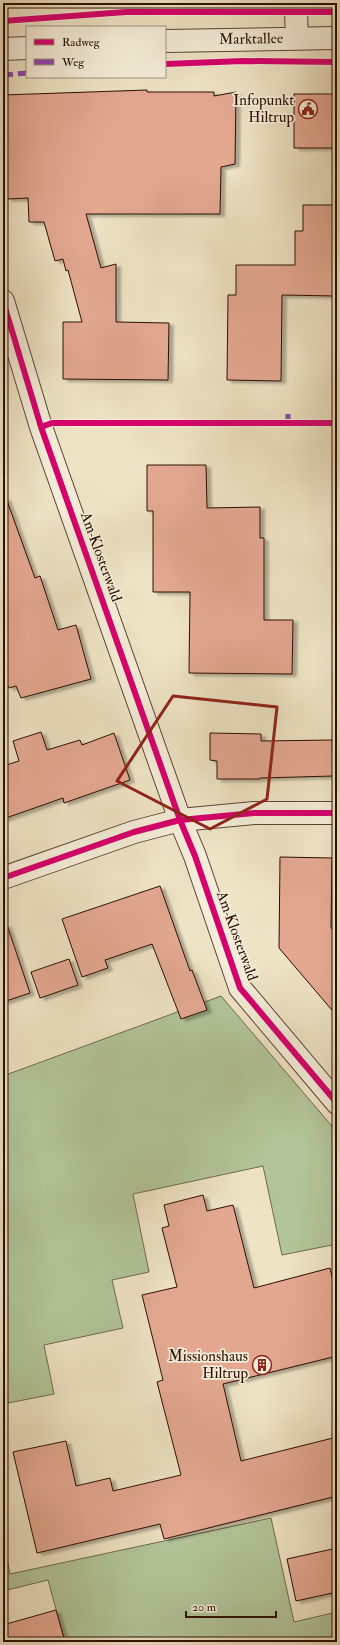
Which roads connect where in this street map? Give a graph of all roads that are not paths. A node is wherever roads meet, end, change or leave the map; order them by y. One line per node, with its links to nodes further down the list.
1 (296, 12): 2 (street)
2 (297, 38): 3 (street, Marktallee); 4 (street, Marktallee)
3 (337, 38)
4 (166, 41)
5 (26, 48): 6 (street)
6 (3, 49)
7 (3, 301): 9 (street, Am Klosterwald)
8 (337, 813): 9 (street)
9 (180, 820): 10 (street); 11 (street, Am Klosterwald)
10 (3, 878)
11 (337, 1103)

